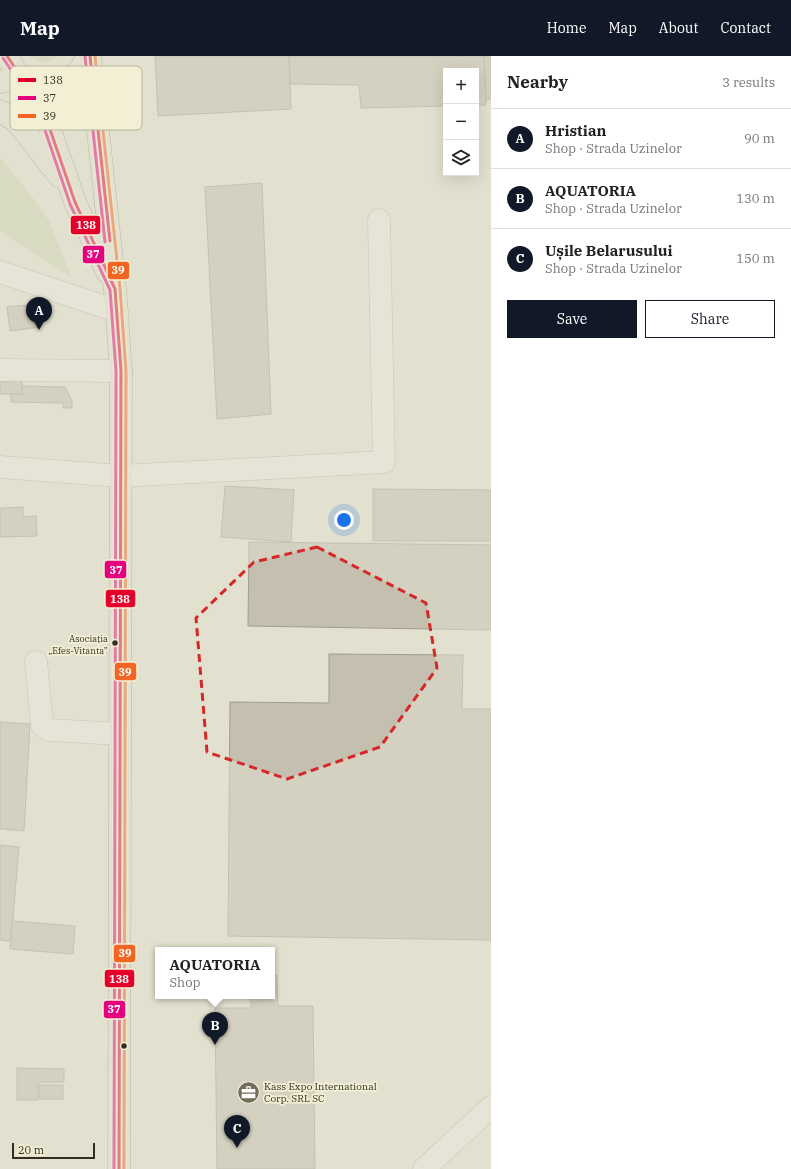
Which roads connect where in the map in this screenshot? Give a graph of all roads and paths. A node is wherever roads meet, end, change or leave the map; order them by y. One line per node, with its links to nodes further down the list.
1 (7, 56): 3 (main road)
2 (89, 56): 4 (main road); 5 (main road)
3 (12, 66)
4 (82, 66)
5 (90, 66)
6 (10, 81): 7 (main road)
7 (0, 82)
8 (0, 111): 9 (main road)
9 (10, 117)
10 (24, 130): 13 (main road)
11 (47, 130): 13 (main road)
12 (97, 130): 16 (main road)
13 (75, 202): 16 (main road)
14 (379, 220): 21 (street)
15 (0, 272): 17 (street)
16 (115, 289): 17 (main road)
17 (117, 311): 19 (main road)
18 (0, 370): 19 (street)
19 (121, 371): 21 (main road)
20 (0, 467): 21 (street)
21 (121, 476): 23 (main road)
22 (36, 662): 23 (street)
23 (120, 734): 25 (main road)
24 (491, 1107): 26 (street)
25 (120, 1169)
26 (424, 1169)

